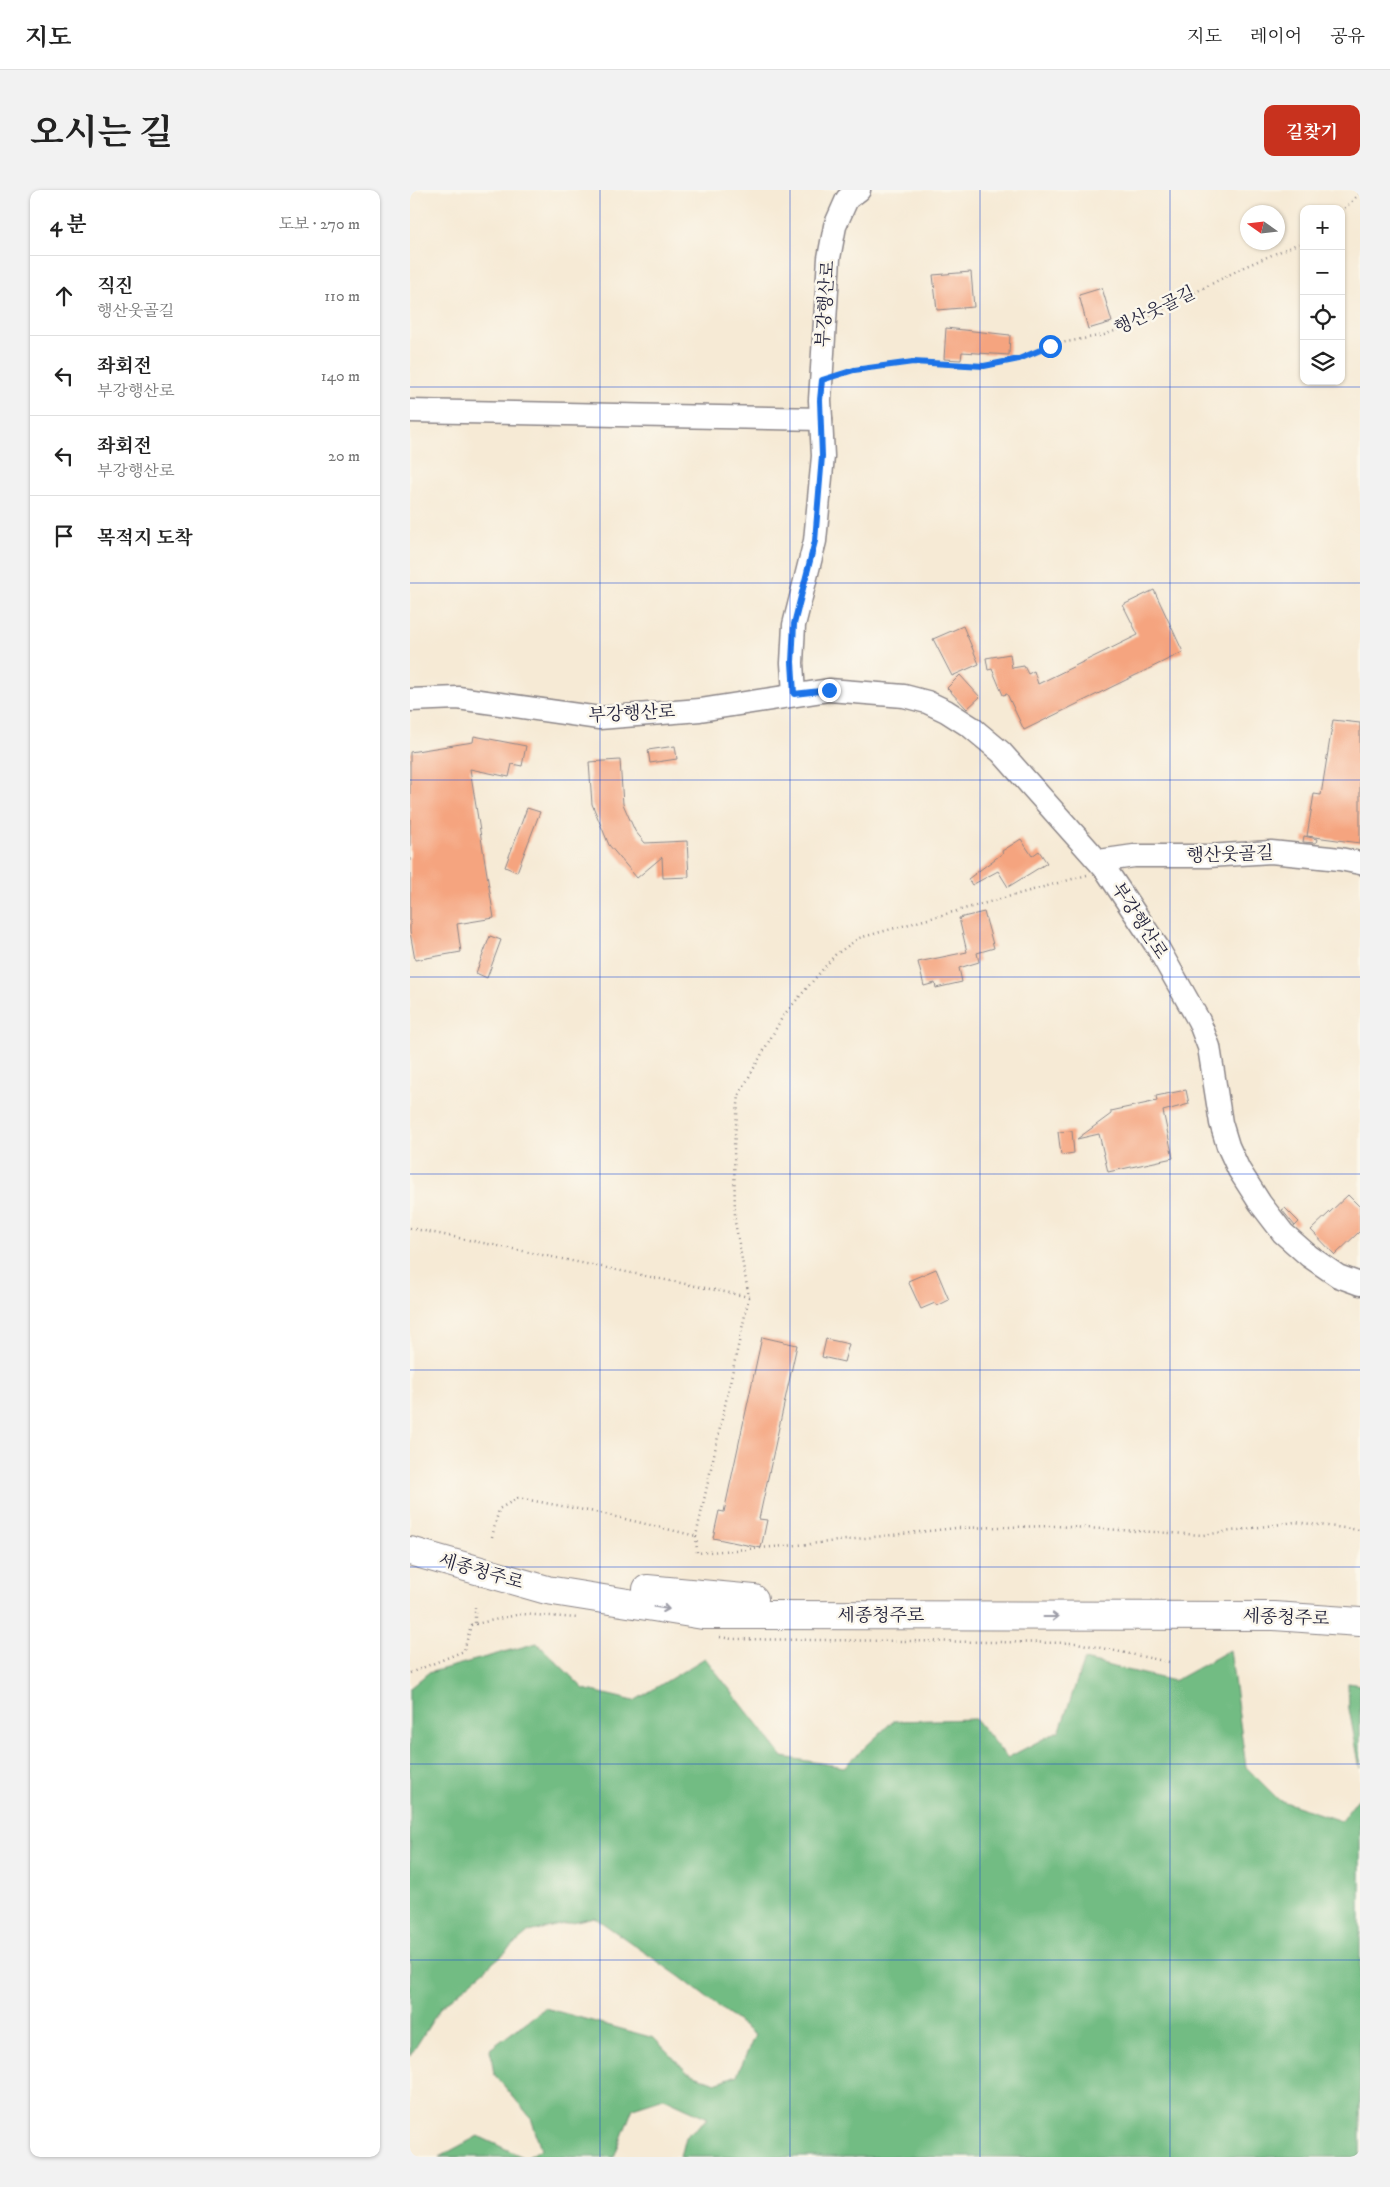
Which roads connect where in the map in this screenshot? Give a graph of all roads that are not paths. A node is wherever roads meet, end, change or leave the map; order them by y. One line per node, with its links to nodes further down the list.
1 (859, 190): 3 (street, 부강행산로)
2 (410, 410): 3 (street)
3 (821, 418): 4 (street, 부강행산로)
4 (794, 694): 5 (street, 부강행산로); 7 (street, 부강행산로)
5 (410, 700)
6 (1360, 864): 7 (street, 행산웃골길)
7 (1103, 865): 8 (street, 부강행산로)
8 (1360, 1284)
9 (410, 1536): 11 (highway, 세종청주로)
10 (410, 1551): 12 (highway, 세종청주로, one-way to 12)
11 (1360, 1605)
12 (1360, 1622)

